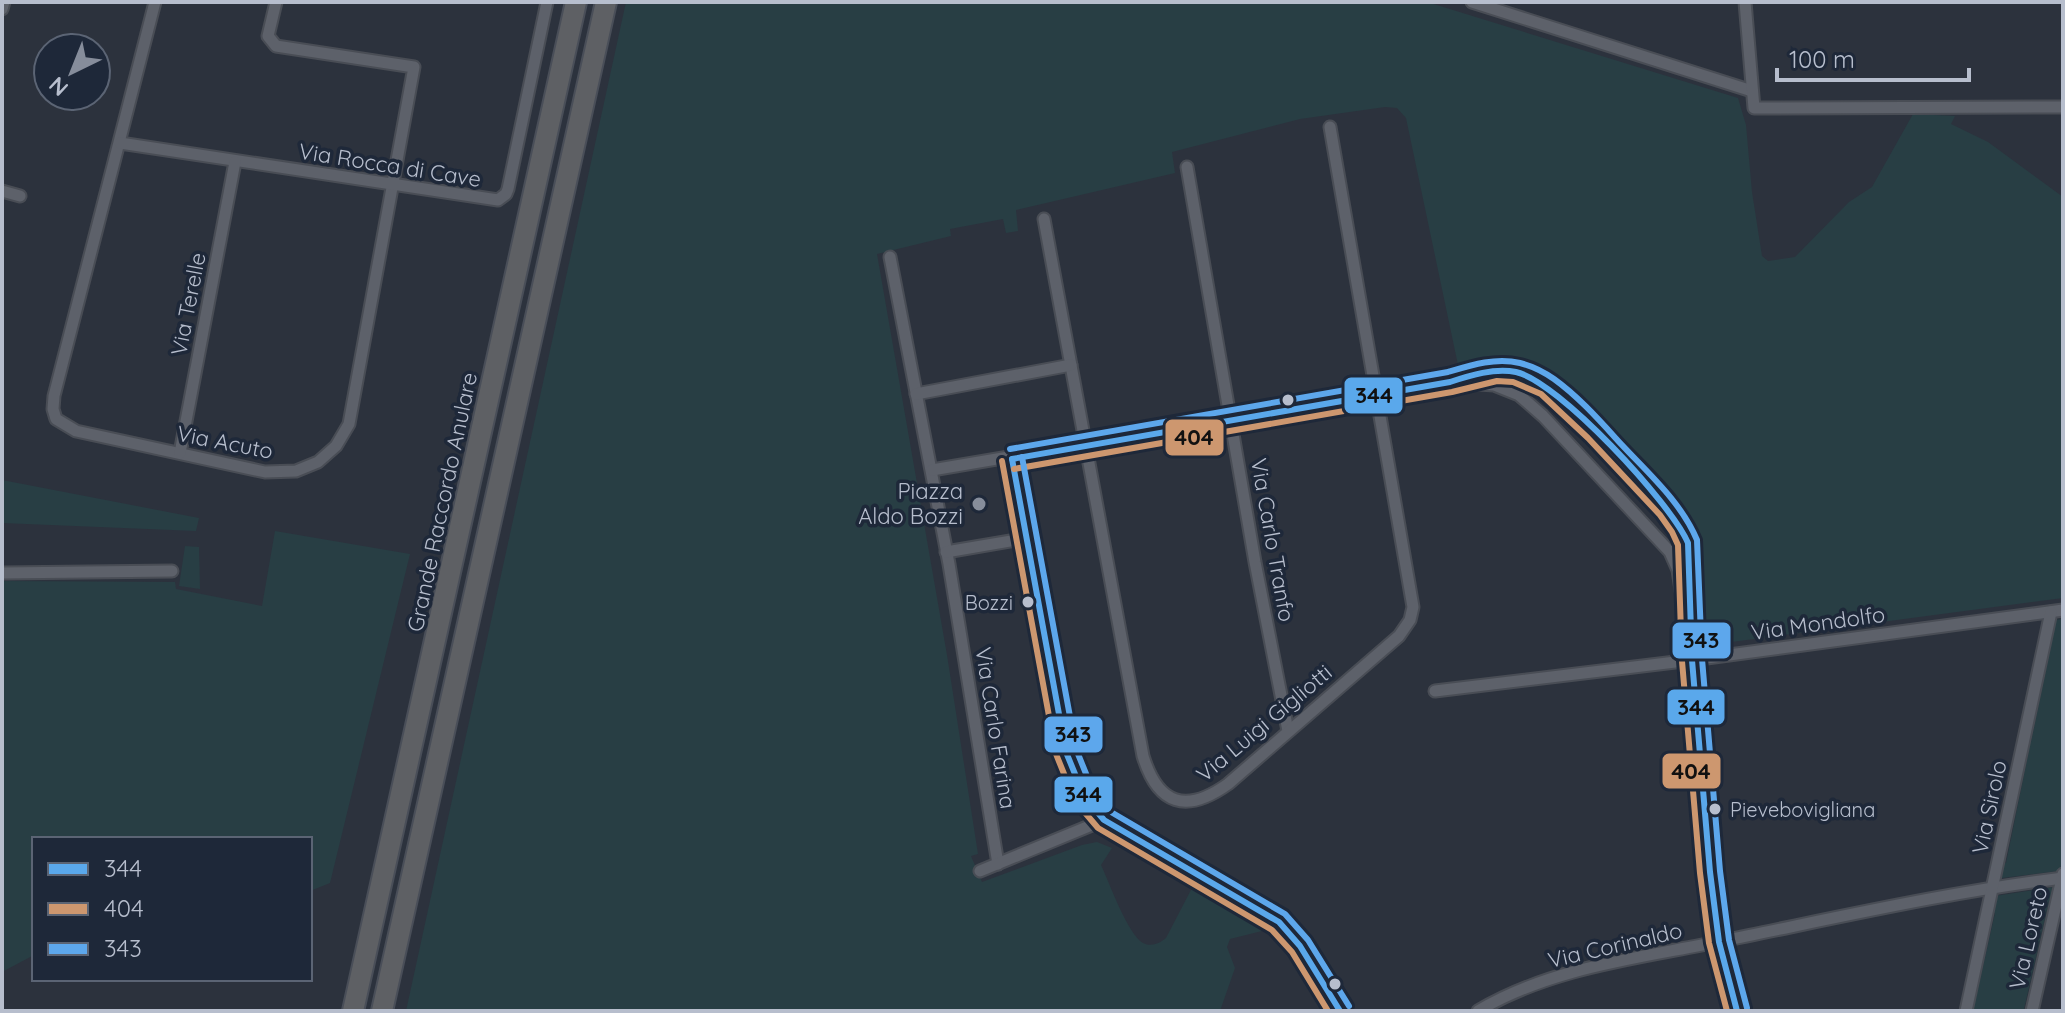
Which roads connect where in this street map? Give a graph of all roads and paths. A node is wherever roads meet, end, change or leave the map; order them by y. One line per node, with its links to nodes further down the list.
1 (4, 2): 9 (street)
2 (155, 2): 13 (street, Via Acuto)
3 (276, 2): 16 (street, Via Acuto)
4 (547, 2): 16 (street, Via Rocca di Cave)
5 (576, 2): 44 (highway, Grande Raccordo Anulare)
6 (606, 2): 45 (highway)
7 (1472, 2): 10 (street)
8 (1745, 2): 10 (street)
9 (2, 9)
10 (1752, 91): 11 (street)
11 (2063, 107)
12 (1330, 127): 24 (street, Via Luigi Gigliotti)
13 (120, 143): 14 (street, Via Rocca di Cave); 27 (street, Via Acuto)
14 (235, 162): 16 (street, Via Rocca di Cave); 27 (street, Via Terelle)
15 (1187, 167): 25 (street, Via Carlo Tranfo)
16 (394, 184): 27 (street, Via Acuto)
17 (2, 191): 18 (street)
18 (20, 196)
19 (1044, 219): 21 (street, Via Luigi Gigliotti)
20 (890, 257): 23 (street)
21 (1071, 365): 23 (street); 26 (street, Via Luigi Gigliotti)
22 (1450, 382): 24 (street); 35 (street); 35 (street)
23 (916, 394): 29 (street)
24 (1377, 394): 25 (street); 37 (street, Via Luigi Gigliotti)
25 (1231, 419): 26 (street); 37 (street, Via Carlo Tranfo)
26 (1086, 446): 28 (street); 37 (street, Via Luigi Gigliotti)
27 (180, 453)
28 (1012, 459): 29 (street); 30 (street)
29 (932, 470): 31 (street)
30 (1028, 538): 31 (street); 38 (street)
31 (946, 552): 39 (street, Via Carlo Farina)
32 (172, 571): 33 (street)
33 (2, 573)
34 (2057, 611): 35 (street, Via Mondolfo); 42 (street, Via Sirolo)
35 (1692, 660): 36 (street, Via Mondolfo); 43 (street)
36 (1435, 691)
37 (1288, 731)
38 (1104, 820): 39 (street); 46 (street)
39 (998, 864): 40 (street)
40 (980, 871)
41 (2063, 877): 42 (street); 50 (street, Via Loreto)
42 (1993, 886): 43 (street, Via Corinaldo); 49 (street, Via Sirolo)
43 (1719, 942): 47 (street, Via Corinaldo); 48 (street)
44 (353, 1006)
45 (385, 1006)
46 (1340, 1011)
47 (1478, 1011)
48 (1737, 1011)
49 (1966, 1011)
50 (2032, 1011)

